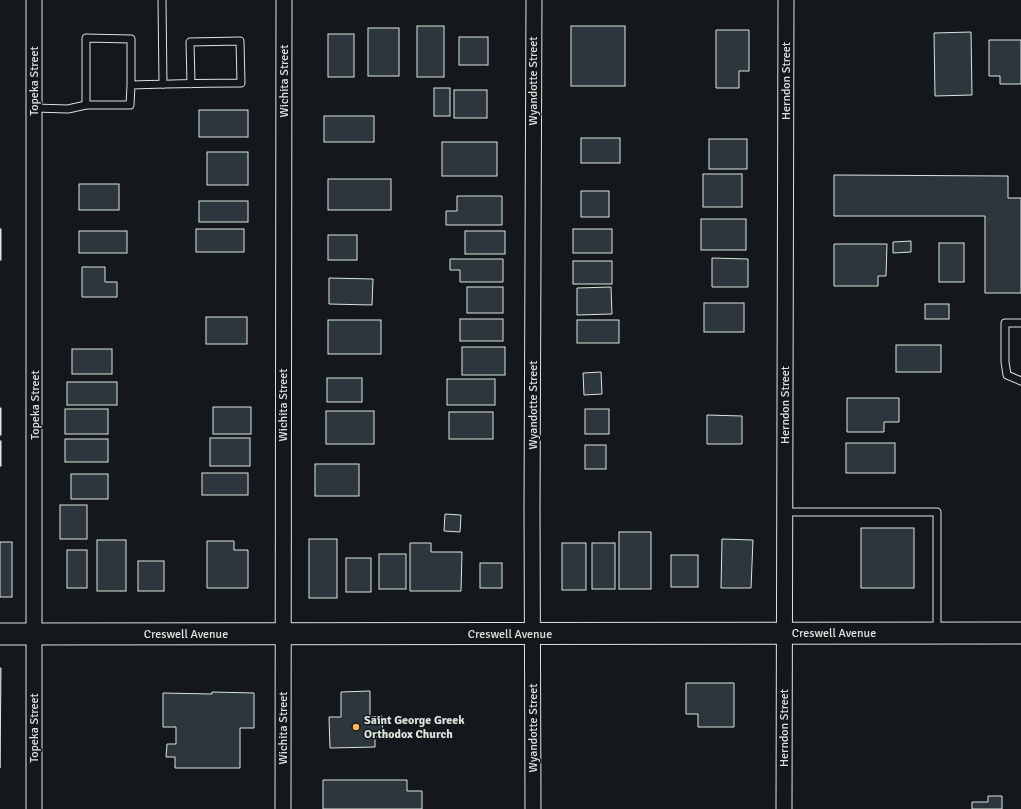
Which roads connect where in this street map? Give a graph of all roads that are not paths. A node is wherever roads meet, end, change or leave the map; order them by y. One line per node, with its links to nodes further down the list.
1 (34, 0): 10 (street, Topeka Street)
2 (162, 0): 6 (lane)
3 (284, 0): 18 (street, Wichita Street)
4 (534, 0): 19 (street, Wyandotte Street)
5 (786, 0): 13 (street, Herndon Street)
6 (163, 84): 7 (lane); 8 (lane)
7 (191, 84): 7 (lane)
8 (131, 85): 9 (lane); 9 (lane)
9 (86, 104): 10 (lane)
10 (34, 108): 17 (street, Topeka Street)
11 (1021, 323): 12 (lane)
12 (1021, 381)
13 (785, 512): 14 (lane); 20 (street, Herndon Street)
14 (937, 633): 15 (street, Creswell Avenue); 20 (street, Creswell Avenue)
15 (1021, 633)
16 (0, 634): 17 (street, Creswell Avenue)
17 (35, 634): 18 (street, Creswell Avenue); 21 (street, Topeka Street)
18 (283, 634): 19 (street, Creswell Avenue); 22 (street, Wichita Street)
19 (533, 634): 20 (street, Creswell Avenue); 23 (street, Wyandotte Street)
20 (785, 634): 24 (street, Herndon Street)
21 (34, 809)
22 (284, 809)
23 (533, 809)
24 (784, 809)

